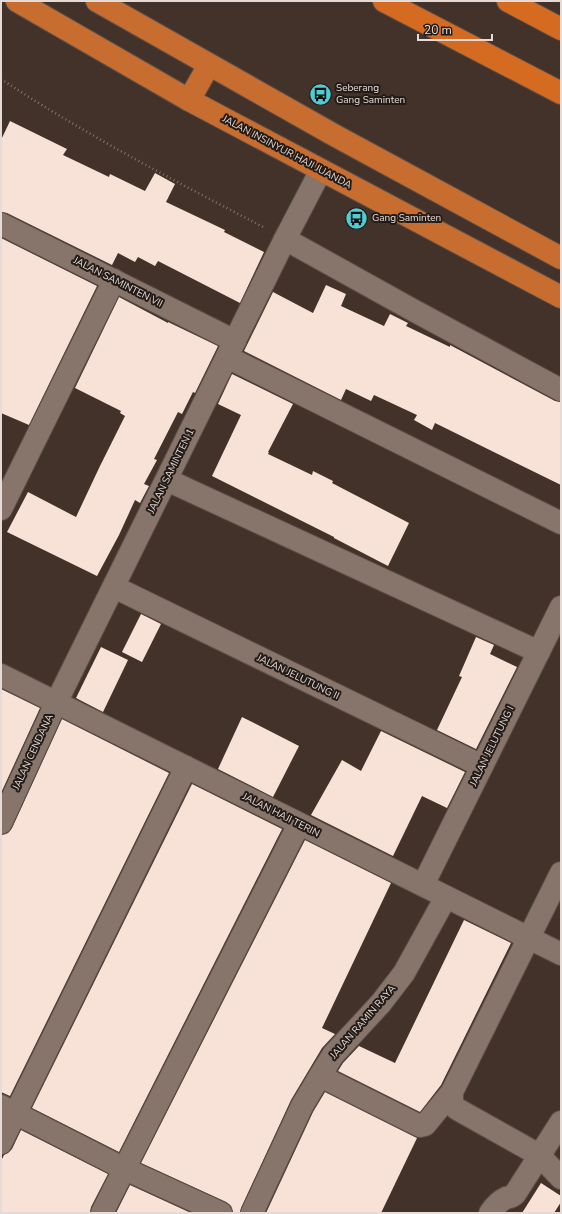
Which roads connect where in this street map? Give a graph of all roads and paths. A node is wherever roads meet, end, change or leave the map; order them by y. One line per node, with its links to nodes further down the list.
1 (17, 1): 9 (highway, JALAN INSINYUR HAJI JUANDA)
2 (97, 1): 6 (highway)
3 (384, 1): 8 (highway)
4 (508, 1): 5 (highway)
5 (561, 29)
6 (209, 65): 9 (highway); 13 (highway)
7 (1, 79): 12 (path)
8 (561, 93)
9 (189, 100): 10 (highway, JALAN INSINYUR HAJI JUANDA)
10 (321, 170): 12 (street, JALAN SAMINTEN 1); 15 (highway, JALAN INSINYUR HAJI JUANDA)
11 (2, 228): 14 (street, JALAN SAMINTEN VII)
12 (276, 234): 16 (street, JALAN SAMINTEN 1); 17 (street)
13 (561, 258)
14 (114, 280): 16 (street, JALAN SAMINTEN VII); 19 (street)
15 (561, 297)
16 (231, 349): 18 (street, JALAN SAMINTEN 1); 20 (street, JALAN SAMINTEN VII)
17 (561, 390)
18 (167, 480): 21 (street, JALAN SAMINTEN 1); 23 (street)
19 (1, 509)
20 (561, 523)
21 (114, 587): 25 (street, JALAN SAMINTEN 1); 26 (street, JALAN JELUTUNG II)
22 (561, 607): 23 (street, JALAN JELUTUNG I)
23 (539, 652): 26 (street, JALAN JELUTUNG I)
24 (1, 675): 25 (street, JALAN HAJI TERIN)
25 (56, 703): 27 (street, JALAN HAJI TERIN); 28 (street, JALAN CENDANA)
26 (482, 766): 31 (street, JALAN JELUTUNG I)
27 (186, 767): 29 (street, JALAN HAJI TERIN); 37 (street)
28 (1, 823)
29 (299, 824): 31 (street, JALAN HAJI TERIN); 41 (street)
30 (561, 873): 33 (street)
31 (423, 885): 32 (street, JALAN HAJI TERIN)
32 (446, 897): 33 (street, JALAN HAJI TERIN); 35 (street, JALAN RAMIN RAYA)
33 (528, 937): 34 (street, JALAN HAJI TERIN); 36 (street)
34 (561, 954)
35 (320, 1076): 36 (street); 45 (street, JALAN RAMIN RAYA)
36 (452, 1092): 40 (street)
37 (8, 1110): 39 (street); 41 (street)
38 (561, 1122): 40 (street)
39 (1, 1143)
40 (539, 1155): 42 (street); 46 (street)
41 (125, 1169): 43 (street); 44 (street)
42 (561, 1178)
43 (102, 1213)
44 (222, 1213)
45 (252, 1213)
46 (490, 1213)

